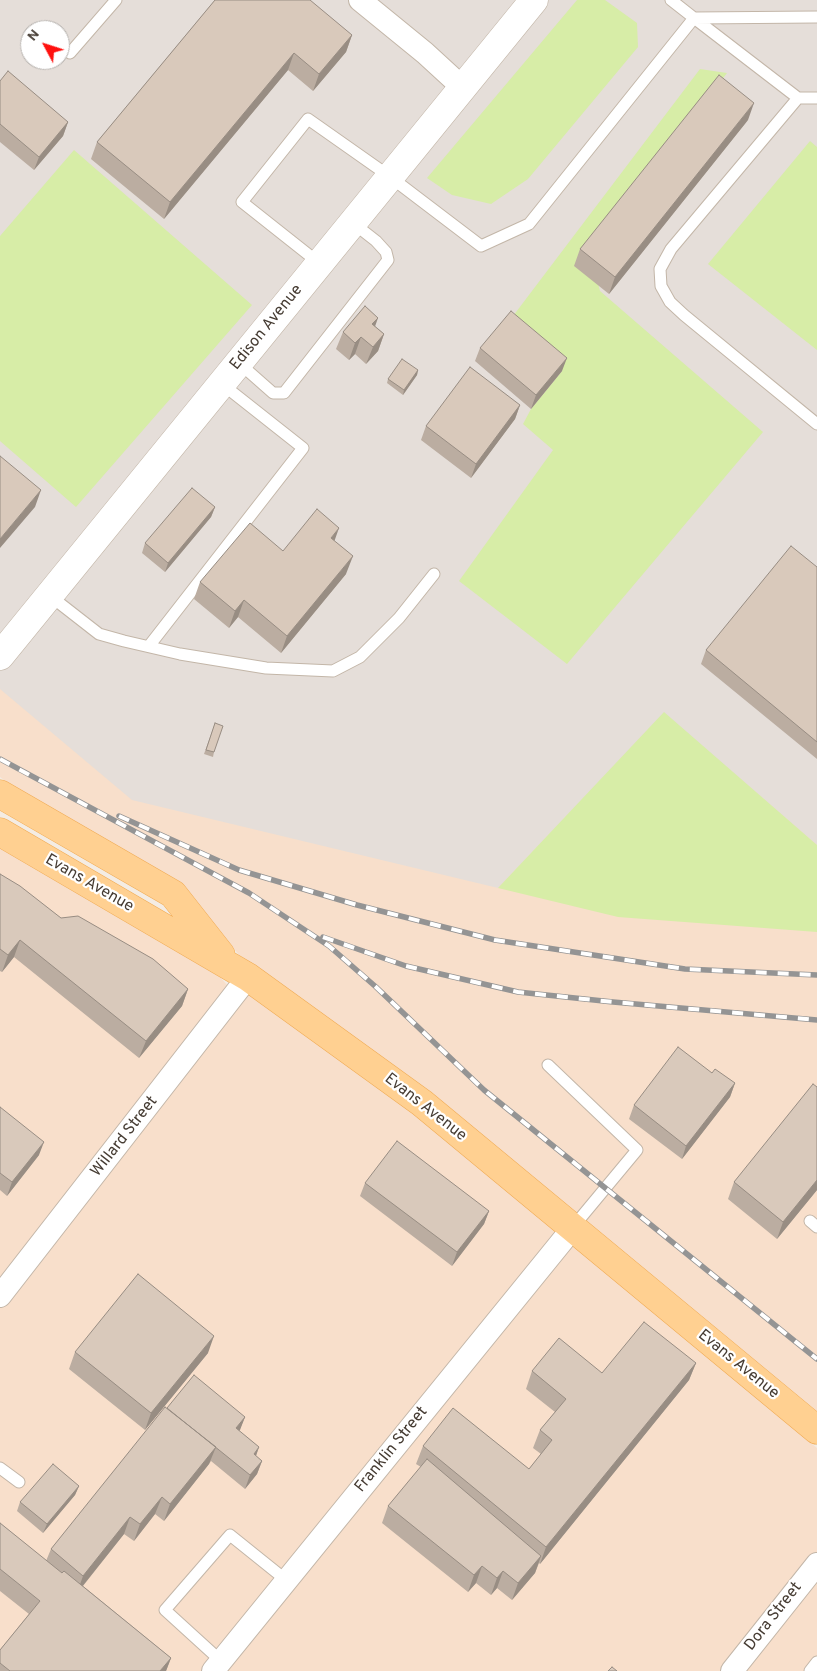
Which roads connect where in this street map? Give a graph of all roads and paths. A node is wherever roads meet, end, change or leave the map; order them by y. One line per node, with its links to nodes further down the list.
1 (116, 0): 7 (lane)
2 (360, 0): 8 (street)
3 (534, 0): 8 (street, Edison Avenue)
4 (671, 0): 6 (lane)
5 (817, 17): 6 (lane)
6 (694, 18): 9 (lane); 11 (lane)
7 (70, 53)
8 (462, 86): 11 (street, Edison Avenue)
9 (798, 98): 10 (lane); 16 (lane)
10 (817, 98)
11 (389, 176): 12 (street, Edison Avenue); 13 (lane)
12 (353, 223): 13 (street, Edison Avenue); 14 (lane)
13 (319, 264): 14 (street, Edison Avenue)
14 (239, 363): 15 (street, Edison Avenue)
15 (222, 384): 18 (street, Edison Avenue); 19 (lane)
16 (817, 424)
17 (434, 574): 19 (lane)
18 (50, 595): 19 (lane); 20 (street, Edison Avenue)
19 (149, 646)
20 (0, 656)
21 (0, 794): 23 (main road)
22 (0, 832): 23 (main road, Evans Avenue)
23 (239, 971): 25 (main road, Evans Avenue); 26 (street, Willard Street)
24 (548, 1065): 25 (lane)
25 (572, 1229): 27 (main road, Evans Avenue); 31 (street, Franklin Street)
26 (0, 1296)
27 (817, 1430)
28 (0, 1468): 29 (lane)
29 (19, 1482)
30 (817, 1564): 34 (street, Dora Street)
31 (286, 1580): 33 (street, Franklin Street); 33 (lane)
32 (817, 1662): 35 (lane)
33 (217, 1666)
34 (732, 1671)
35 (810, 1671)

